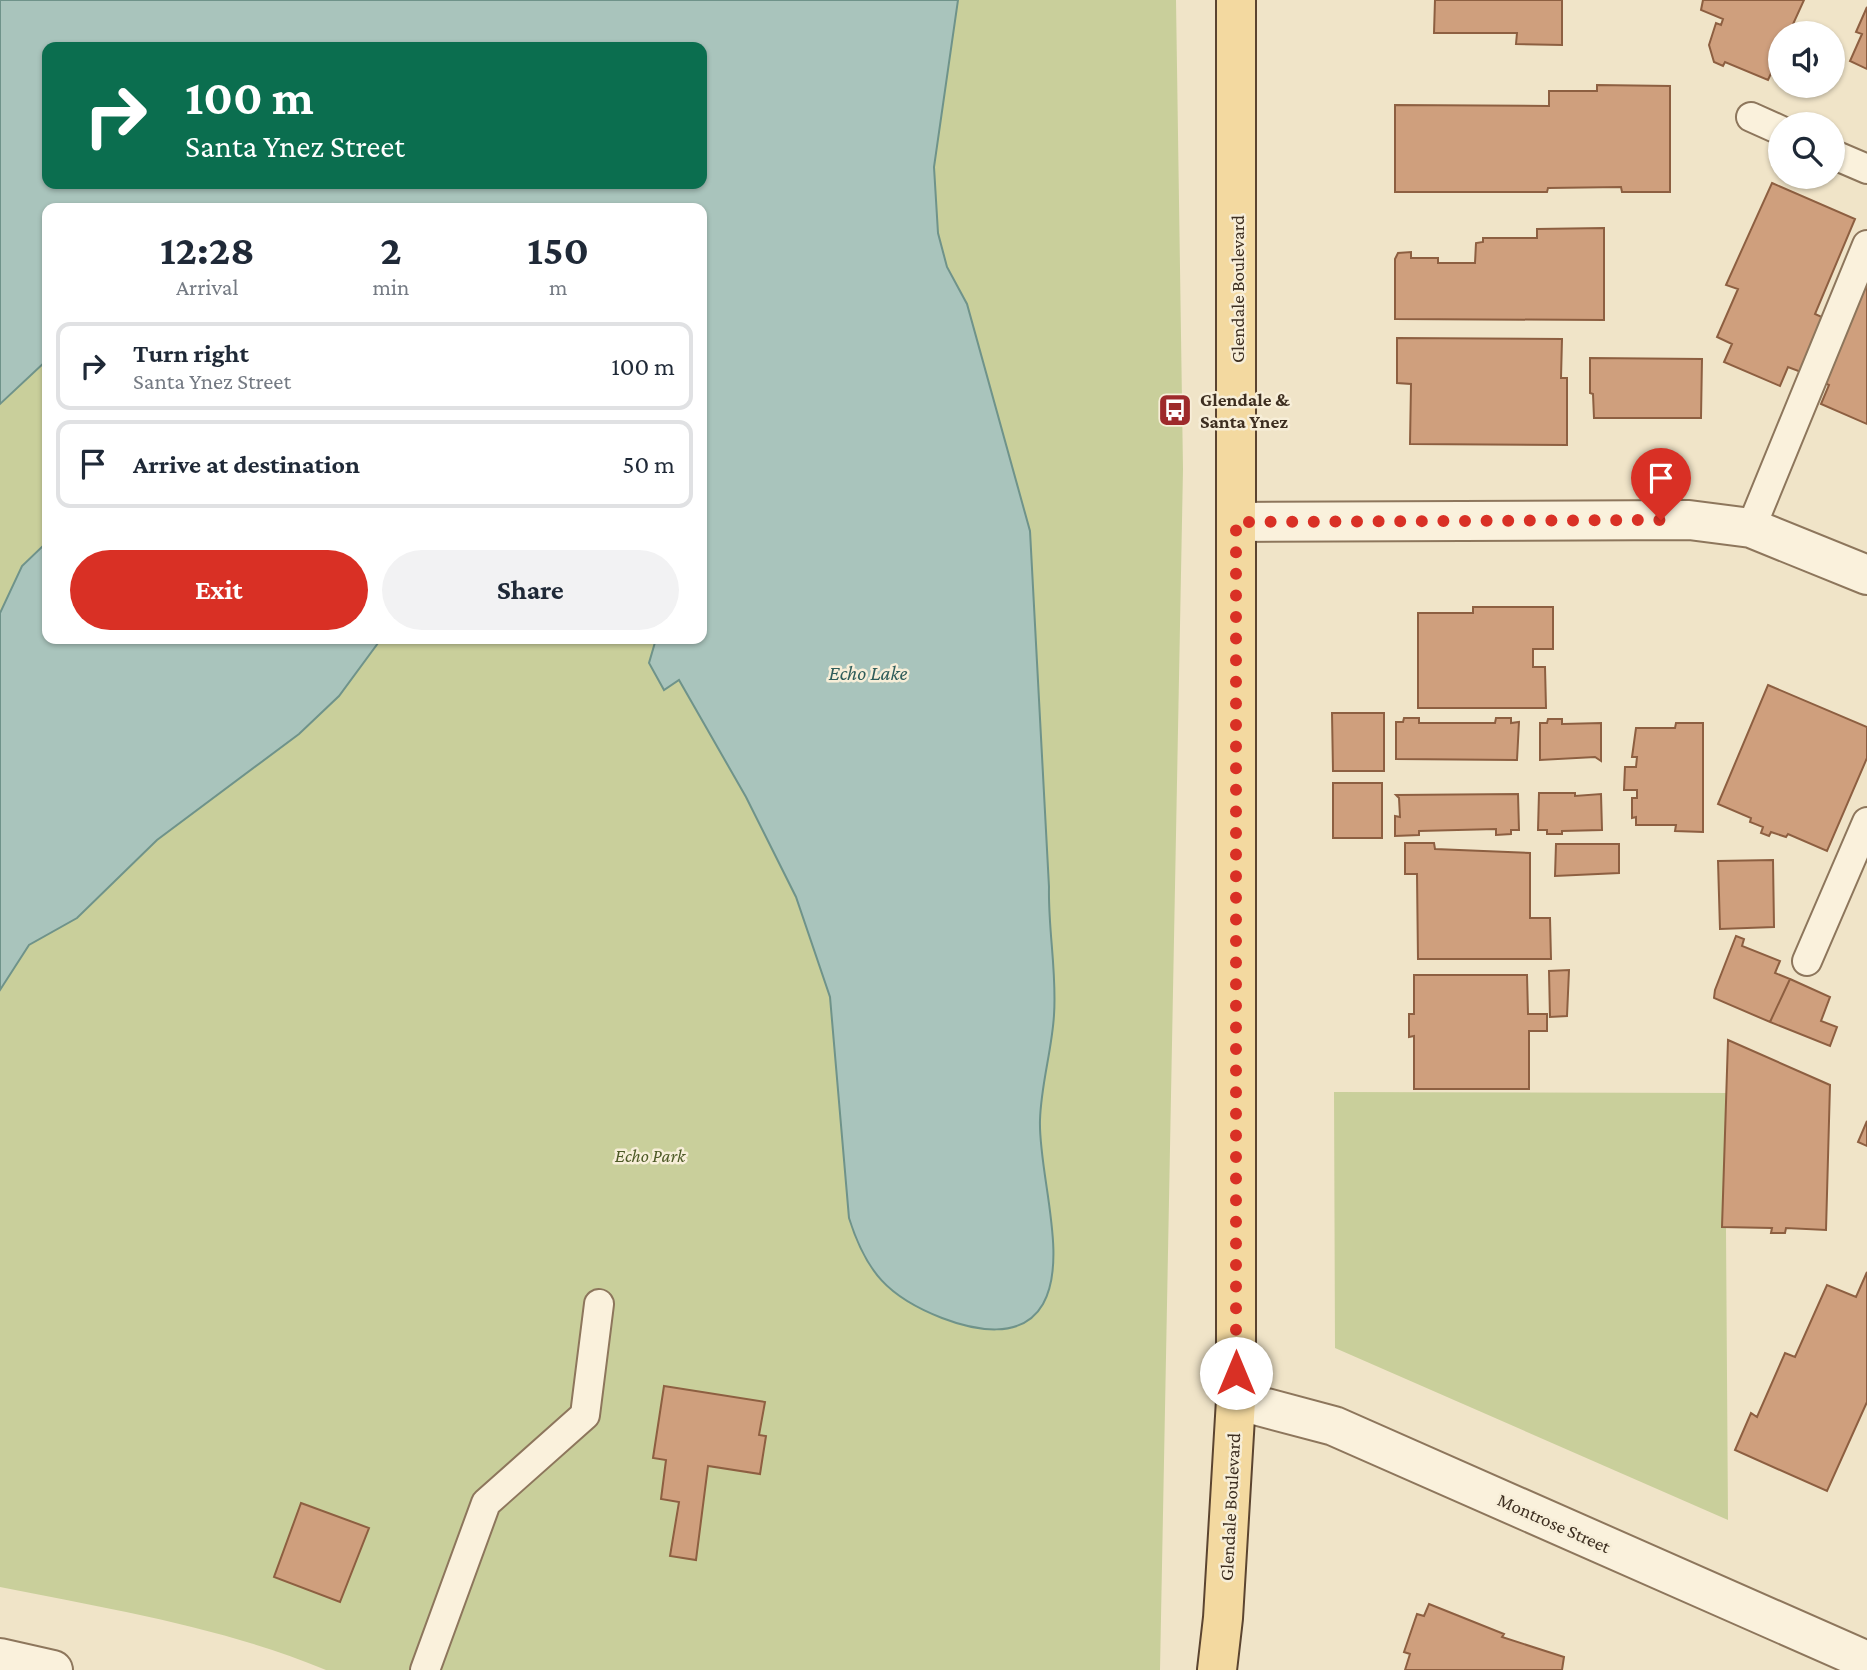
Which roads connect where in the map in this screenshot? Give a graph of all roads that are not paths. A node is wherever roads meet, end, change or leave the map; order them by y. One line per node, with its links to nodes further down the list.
1 (1236, 0): 7 (main road, Glendale Boulevard)
2 (1751, 117): 3 (lane)
3 (1768, 125)
4 (1845, 159): 5 (lane)
5 (1867, 169)
6 (1867, 245): 8 (lane)
7 (1236, 522): 8 (street); 13 (main road, Glendale Boulevard)
8 (1751, 528): 9 (street)
9 (1867, 575)
10 (1867, 822): 11 (lane)
11 (1807, 961)
12 (598, 1304): 17 (lane)
13 (1236, 1400): 15 (street, Montrose Street); 18 (main road, Glendale Boulevard)
14 (0, 1658): 16 (street)
15 (1867, 1661)
16 (53, 1670)
17 (425, 1670)
18 (1217, 1670)

